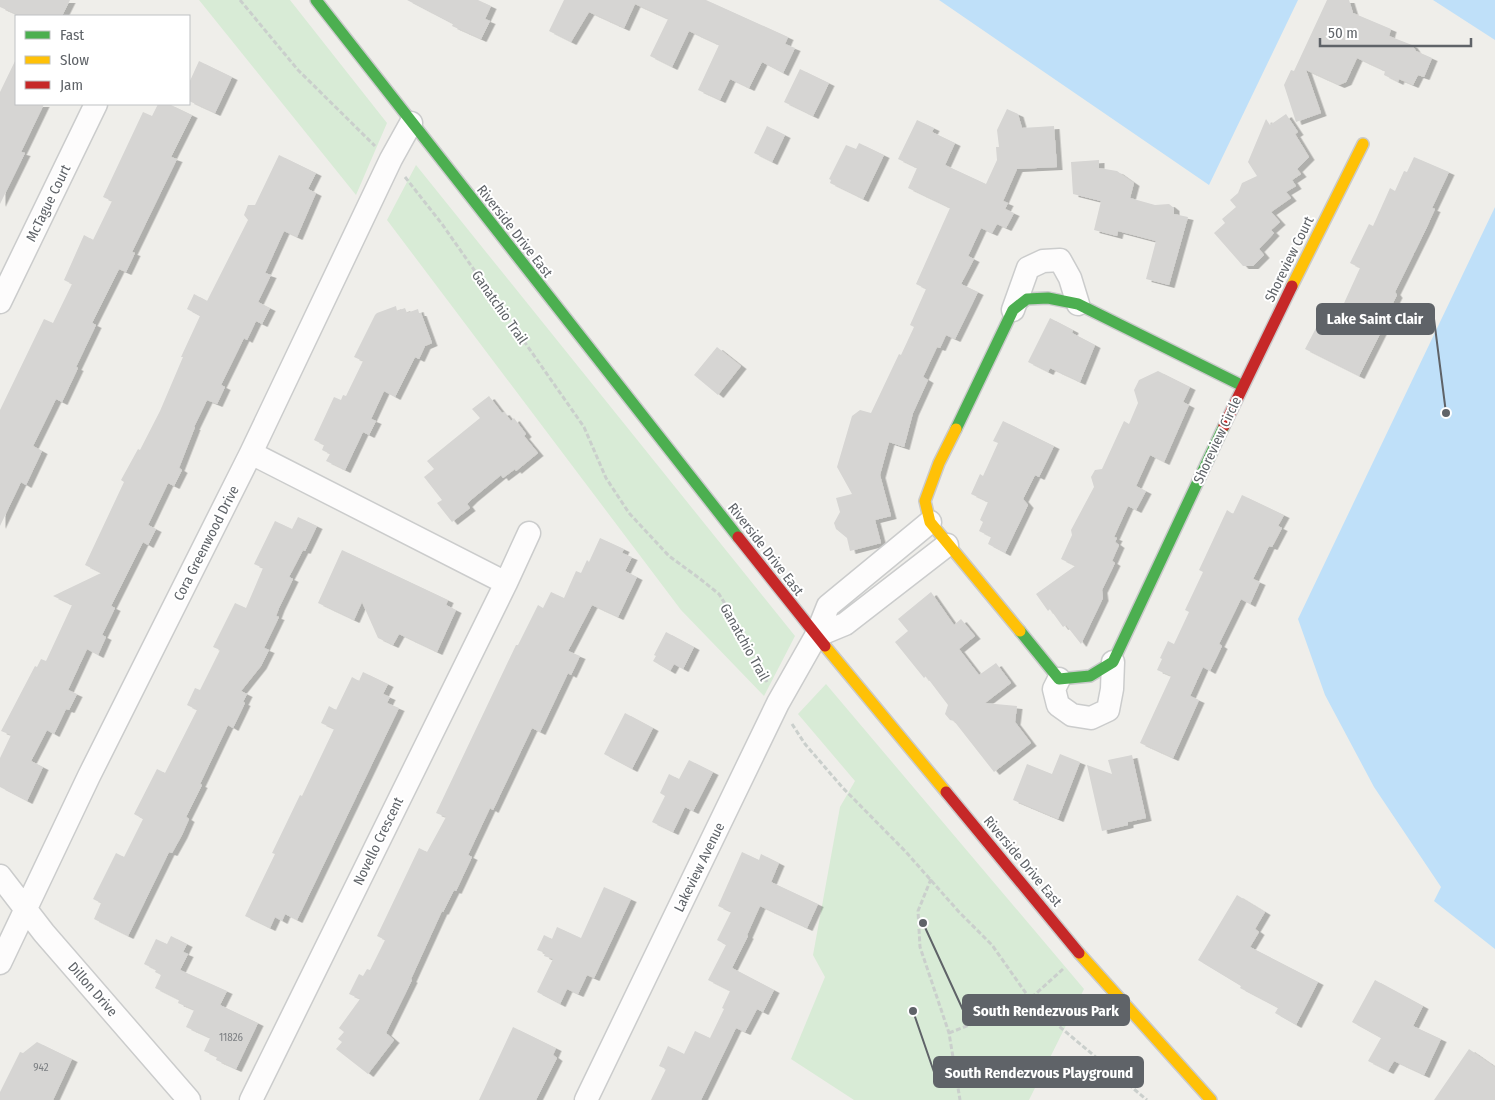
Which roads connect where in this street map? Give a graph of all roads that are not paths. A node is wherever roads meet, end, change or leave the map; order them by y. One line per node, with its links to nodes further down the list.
1 (316, 0): 3 (main road, Riverside Drive East)
2 (96, 105): 5 (street, McTague Court)
3 (411, 123): 9 (street, Cora Greenwood Drive); 14 (main road, Riverside Drive East)
4 (1363, 144): 8 (main road, Shoreview Court)
5 (0, 302)
6 (1078, 304): 7 (main road, Shoreview Circle); 7 (street); 8 (main road, Shoreview Circle)
7 (1013, 310): 10 (main road)
8 (1243, 386): 15 (main road, Shoreview Circle)
9 (251, 452): 13 (street); 18 (street, Cora Greenwood Drive)
10 (930, 522): 12 (main road); 14 (street)
11 (529, 533): 13 (street, Novello Crescent)
12 (947, 545): 14 (street); 16 (main road)
13 (506, 583): 21 (street, Novello Crescent)
14 (816, 636): 22 (street, Lakeview Avenue); 23 (main road, Riverside Drive East)
15 (1113, 662): 16 (main road); 16 (street, Shoreview Circle)
16 (1058, 679)
17 (0, 876): 18 (street, Dillon Drive)
18 (26, 909): 19 (street, Cora Greenwood Drive); 20 (street, Dillon Drive)
19 (0, 964)
20 (189, 1100)
21 (251, 1100)
22 (586, 1100)
23 (1212, 1100)

